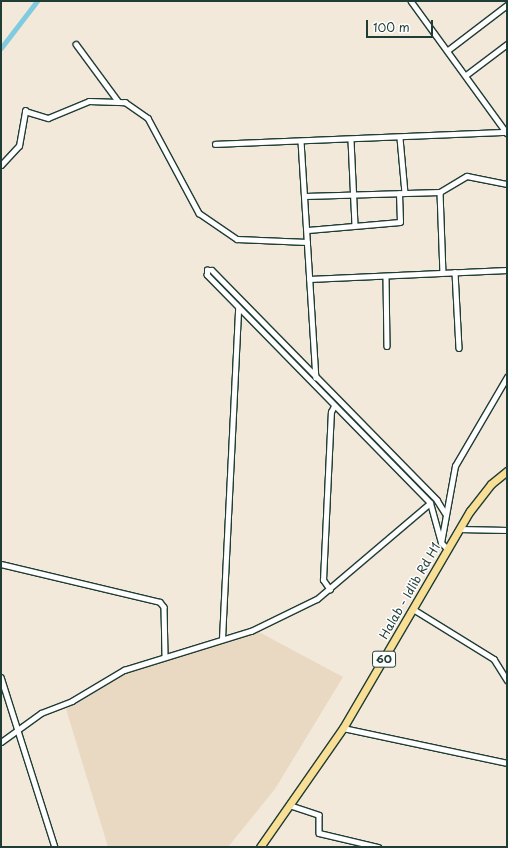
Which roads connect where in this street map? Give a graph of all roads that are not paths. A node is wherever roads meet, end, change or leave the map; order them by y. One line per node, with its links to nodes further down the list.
1 (412, 1): 5 (street)
2 (507, 5): 5 (street)
3 (76, 44): 7 (street)
4 (507, 44): 6 (street)
5 (448, 50): 6 (street)
6 (466, 75): 8 (street)
7 (118, 102): 13 (street); 22 (street)
8 (506, 132): 9 (street)
9 (400, 138): 11 (street); 16 (street)
10 (301, 140): 11 (street); 12 (street); 19 (street)
11 (351, 140): 18 (street)
12 (215, 144)
13 (1, 165)
14 (507, 184): 15 (street)
15 (440, 192): 16 (street); 24 (street)
16 (405, 193): 17 (street)
17 (399, 194): 18 (street); 20 (street)
18 (353, 195): 19 (street); 20 (street)
19 (305, 196): 21 (street)
20 (354, 224): 21 (street)
21 (308, 230): 22 (street)
22 (307, 242): 27 (street)
23 (507, 270): 25 (street)
24 (443, 272): 25 (street); 26 (street)
25 (456, 272): 30 (street)
26 (386, 276): 27 (street); 29 (street)
27 (309, 280): 32 (street)
28 (238, 308): 32 (street); 33 (street); 45 (street)
29 (387, 346)
30 (459, 348)
31 (507, 377): 37 (street)
32 (317, 379): 33 (street); 37 (street)
33 (317, 389): 34 (street)
34 (334, 406): 36 (street); 43 (street)
35 (507, 471): 38 (highway, Halab - Idlib Rd H1 / 60)
36 (430, 503): 40 (street); 43 (street)
37 (445, 513): 40 (street)
38 (459, 529): 39 (street); 41 (highway, Halab - Idlib Rd H1 / 60)
39 (507, 530)
40 (441, 543): 41 (street)
41 (447, 549): 44 (highway, Halab - Idlib Rd H1 / 60)
42 (1, 564): 46 (street)
43 (330, 590): 45 (street)
44 (413, 609): 48 (street); 50 (highway, Halab - Idlib Rd H1 / 60)
45 (222, 639): 46 (street)
46 (165, 655): 49 (street)
47 (1, 677): 49 (street)
48 (507, 680)
49 (18, 728): 51 (street); 54 (street)
50 (343, 728): 52 (street); 53 (highway, Halab - Idlib Rd H1 / 60)
51 (1, 742)
52 (507, 763)
53 (292, 806): 55 (highway, Halab - Idlib Rd H1 / 60); 56 (street)
54 (55, 847)
55 (260, 847)
56 (378, 847)

